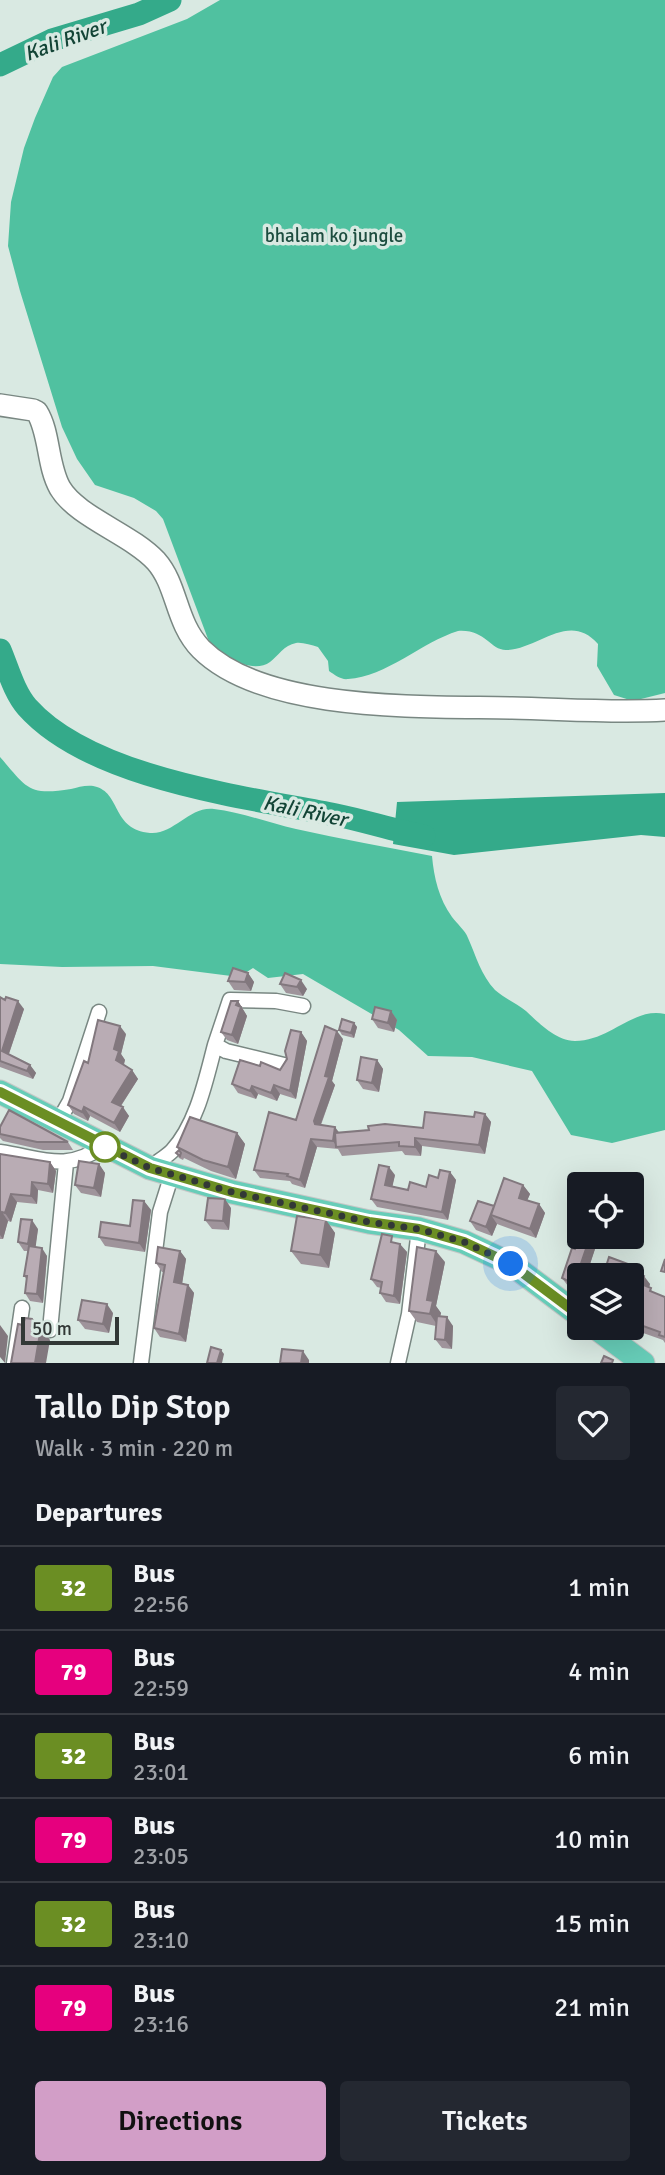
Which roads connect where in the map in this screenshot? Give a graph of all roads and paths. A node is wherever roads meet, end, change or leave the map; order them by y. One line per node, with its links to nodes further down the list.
1 (0, 404): 2 (main road)
2 (665, 710)
3 (303, 1006): 5 (street)
4 (99, 1012): 8 (street)
5 (215, 1045): 6 (street); 12 (street)
6 (284, 1065)
7 (0, 1092): 8 (main road)
8 (58, 1122): 9 (main road)
9 (103, 1146): 11 (street); 12 (main road)
10 (0, 1152): 11 (street)
11 (66, 1163): 16 (street)
12 (161, 1171): 13 (main road); 19 (street)
13 (419, 1229): 14 (main road); 20 (street)
14 (567, 1306)
15 (22, 1308): 18 (street)
16 (50, 1330)
17 (612, 1340): 21 (main road)
18 (15, 1363)
19 (141, 1363)
20 (398, 1363)
21 (643, 1363)

